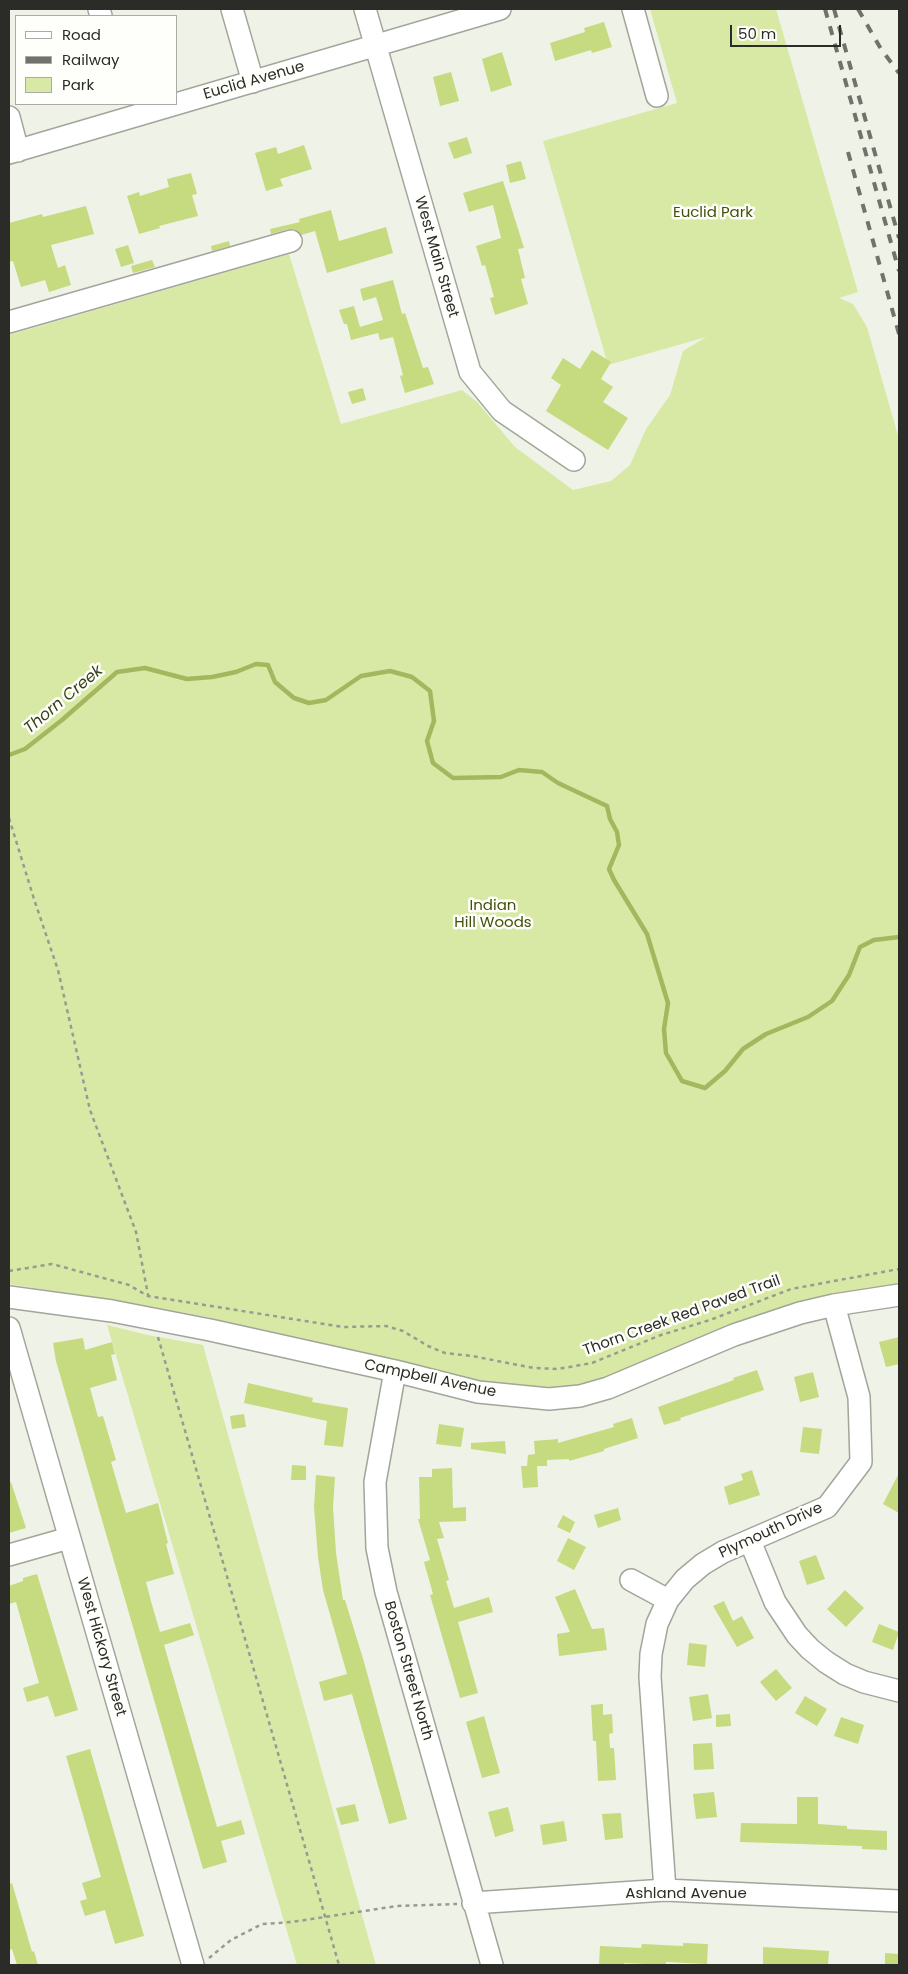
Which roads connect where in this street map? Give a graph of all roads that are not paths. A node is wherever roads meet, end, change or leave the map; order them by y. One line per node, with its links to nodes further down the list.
1 (232, 9): 6 (street)
2 (365, 9): 5 (street, West Main Street)
3 (500, 9): 5 (street, Euclid Avenue)
4 (633, 9): 7 (street)
5 (375, 46): 6 (street, Euclid Avenue); 15 (street, West Main Street)
6 (253, 82): 8 (street, Euclid Avenue)
7 (657, 96)
8 (178, 99)
9 (151, 105): 10 (street, Euclid Avenue)
10 (129, 110): 12 (street, Euclid Avenue)
11 (9, 117): 12 (street)
12 (14, 152)
13 (291, 241): 14 (street)
14 (9, 322)
15 (574, 460)
16 (899, 1295): 18 (street, Campbell Avenue)
17 (9, 1297): 20 (street, Campbell Avenue)
18 (834, 1305): 20 (street, Campbell Avenue); 22 (street, Plymouth Drive)
19 (9, 1328): 21 (street, West Hickory Street)
20 (395, 1371): 29 (street, Boston Street North)
21 (69, 1538): 23 (street); 30 (street, West Hickory Street)
22 (750, 1541): 25 (street, Plymouth Drive); 26 (street)
23 (9, 1555)
24 (631, 1580): 25 (street)
25 (668, 1600): 27 (street, Plymouth Drive)
26 (899, 1692)
27 (665, 1890): 28 (street, Ashland Avenue); 29 (street, Ashland Avenue)
28 (899, 1900)
29 (473, 1903): 31 (street, Boston Street North)
30 (200, 1962)
31 (492, 1965)

